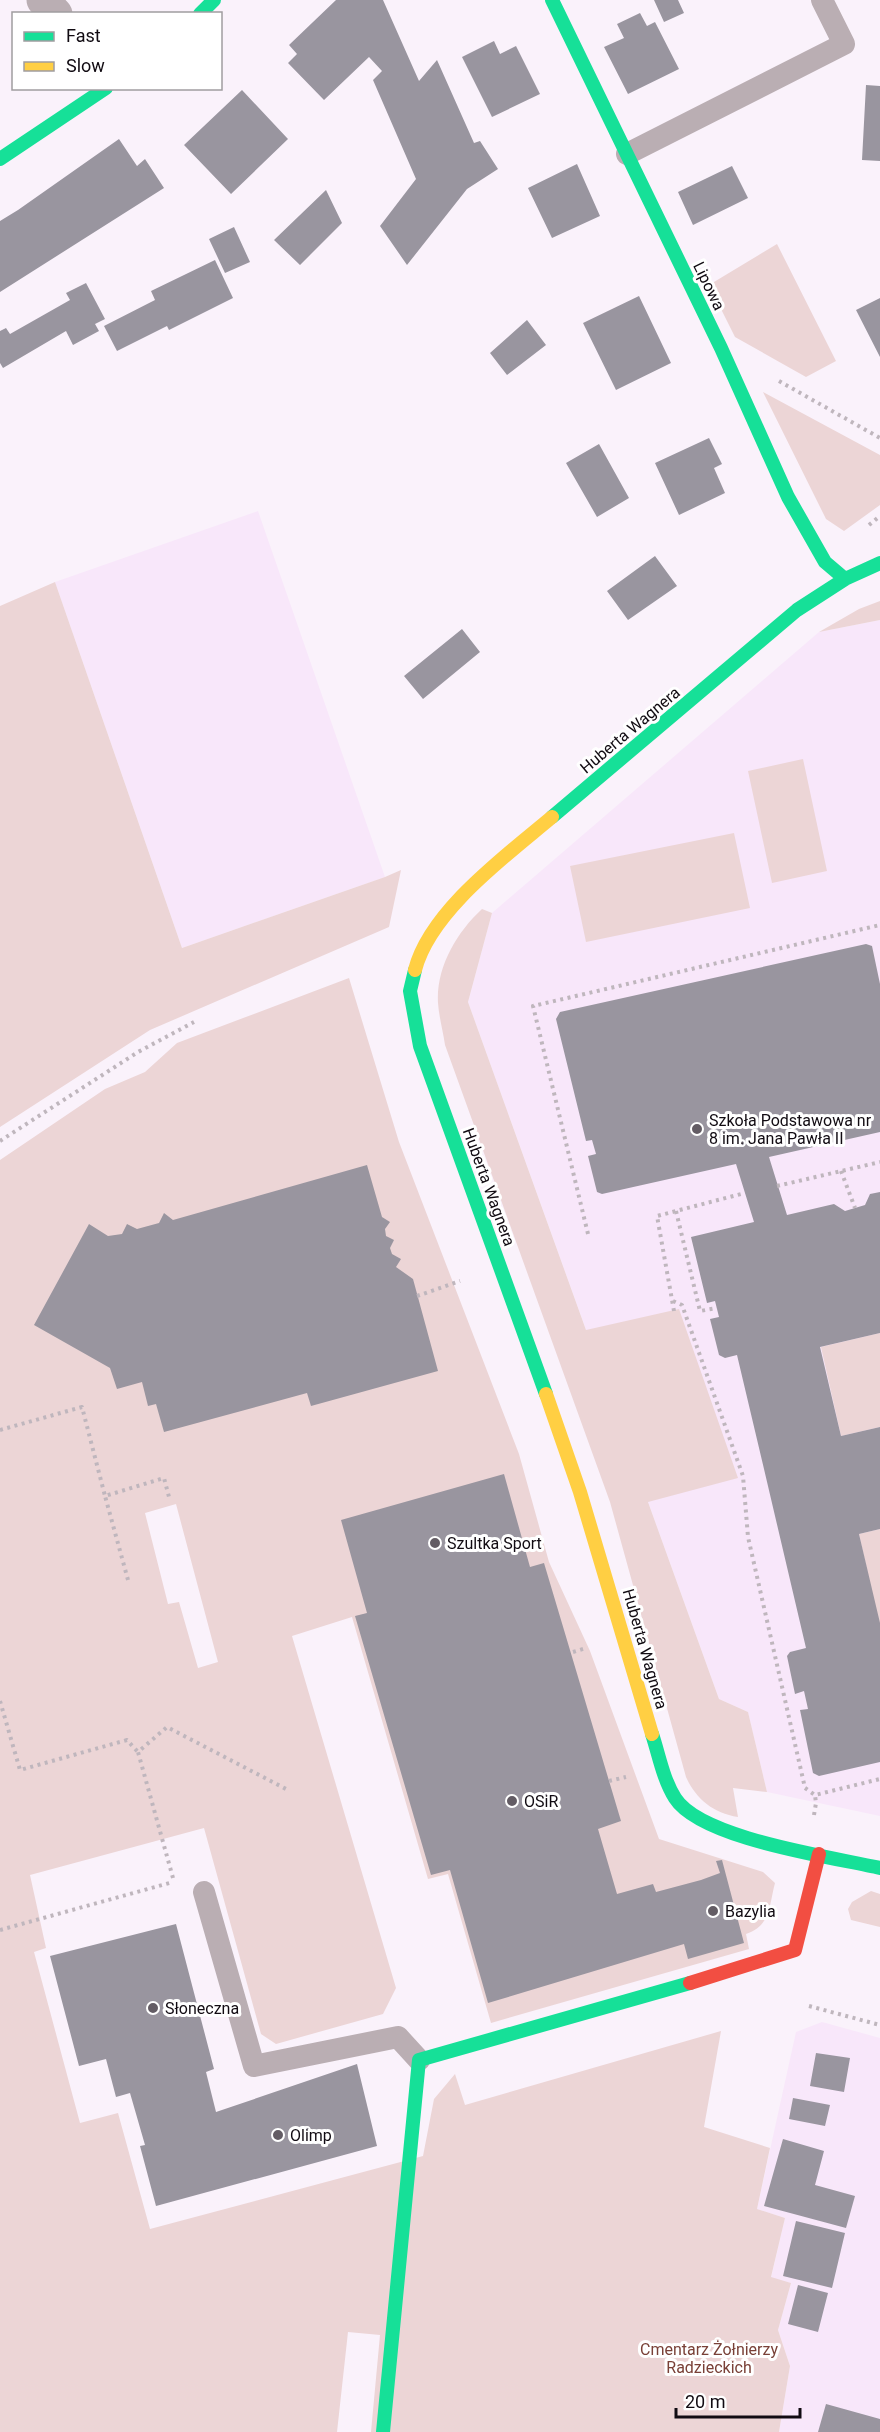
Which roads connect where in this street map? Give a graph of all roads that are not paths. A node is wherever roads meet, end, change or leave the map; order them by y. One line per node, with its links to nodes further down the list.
1 (43, 0): 5 (street)
2 (214, 0): 6 (street)
3 (552, 0): 8 (street, Lipowa)
4 (822, 0): 8 (lane)
5 (54, 12)
6 (202, 12)
7 (103, 90): 9 (street)
8 (627, 154): 11 (street, Lipowa)
9 (0, 159)
10 (880, 563): 11 (street, Huberta Wagnera)
11 (845, 579): 12 (street, Huberta Wagnera)
12 (819, 1854): 13 (street, Huberta Wagnera); 15 (street)
13 (880, 1868)
14 (204, 1892): 15 (lane)
15 (419, 2060): 16 (street)
16 (383, 2432)

